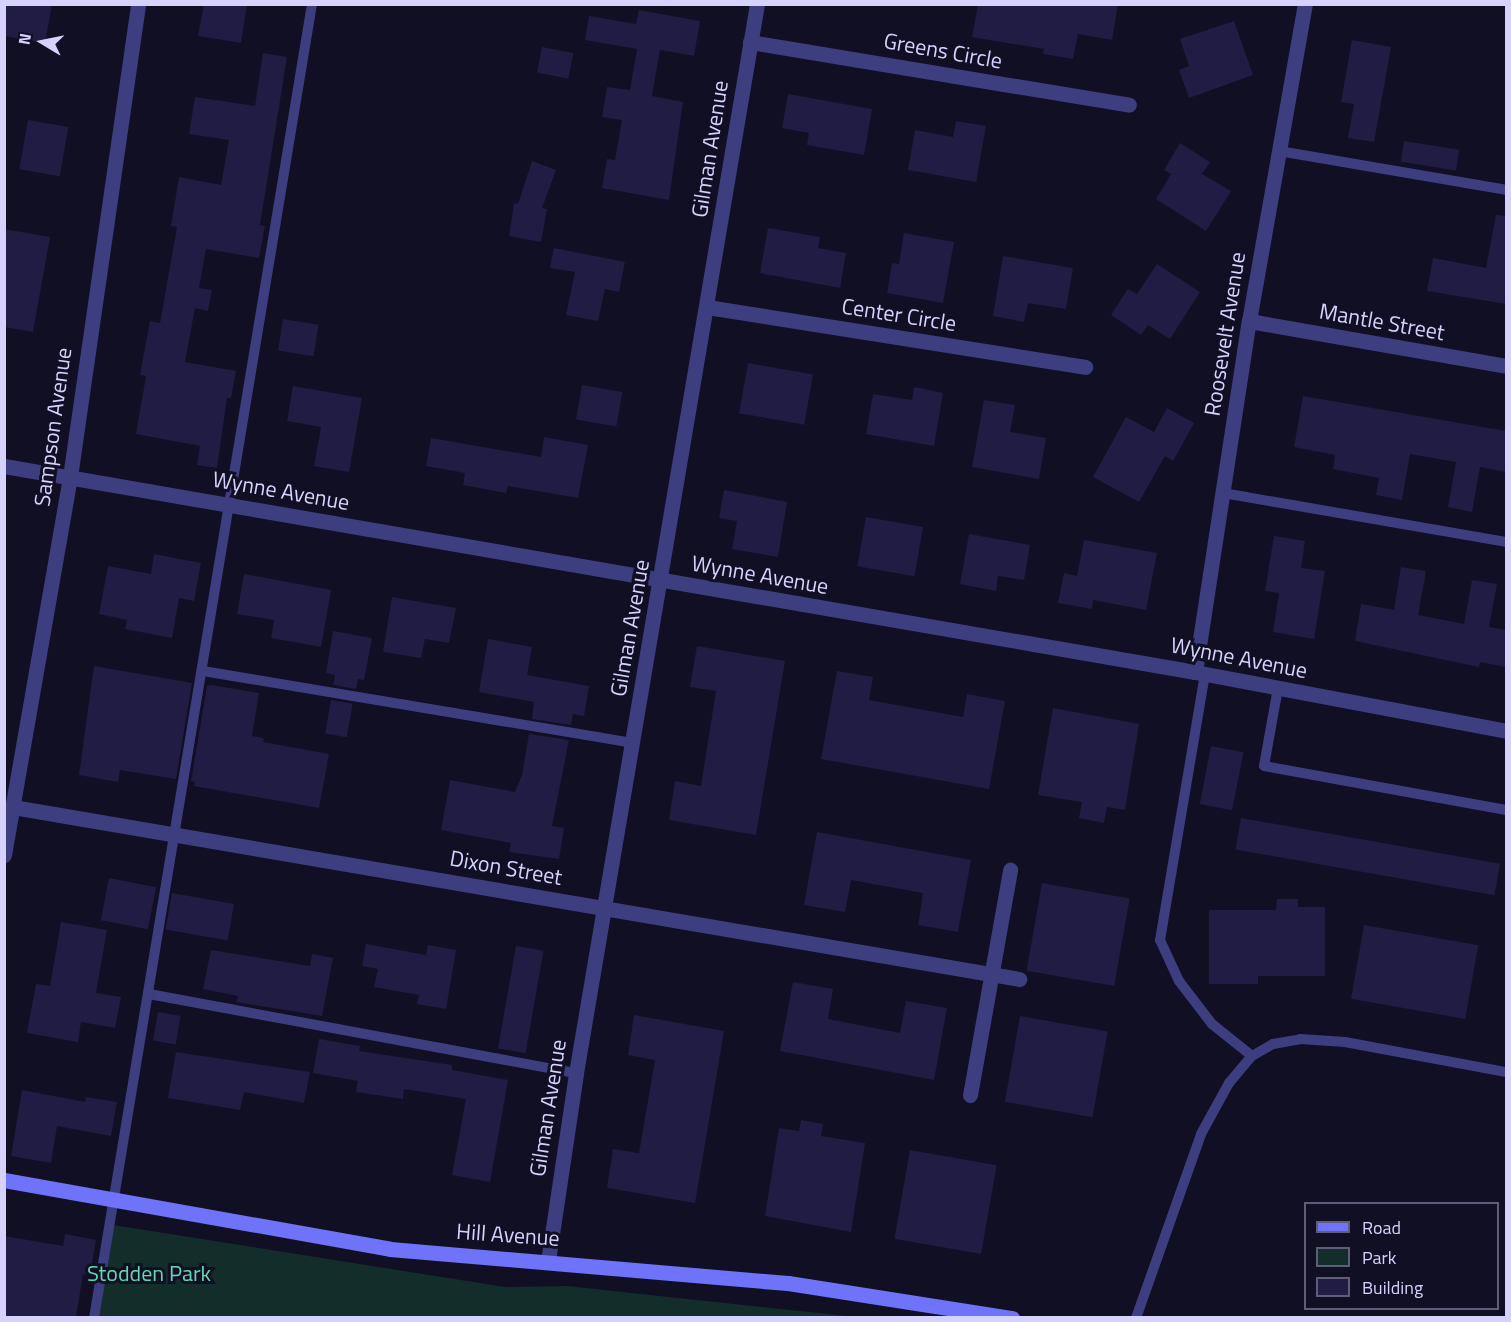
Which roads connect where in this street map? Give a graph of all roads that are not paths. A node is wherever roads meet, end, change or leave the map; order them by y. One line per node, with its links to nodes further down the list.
1 (138, 4): 14 (street, Sampson Avenue)
2 (312, 4): 16 (lane)
3 (757, 4): 5 (street, Gilman Avenue)
4 (1305, 4): 7 (street, Roosevelt Avenue)
5 (750, 42): 6 (street, Greens Circle); 9 (street, Gilman Avenue)
6 (1129, 105)
7 (1279, 151): 8 (lane); 10 (street, Roosevelt Avenue)
8 (1506, 190)
9 (707, 307): 12 (street, Center Circle); 18 (street, Gilman Avenue)
10 (1250, 321): 11 (street, Mantle Street); 15 (street, Roosevelt Avenue)
11 (1506, 366)
12 (1085, 367)
13 (4, 466): 14 (street, Wynne Avenue)
14 (70, 477): 16 (street, Wynne Avenue); 24 (street, Sampson Avenue)
15 (1223, 493): 17 (lane); 20 (street, Roosevelt Avenue)
16 (229, 505): 18 (street, Wynne Avenue); 19 (lane)
17 (1506, 542)
18 (662, 581): 20 (street, Wynne Avenue); 23 (street, Gilman Avenue)
19 (203, 671): 23 (lane); 26 (lane)
20 (1200, 673): 21 (street, Wynne Avenue); 33 (lane)
21 (1278, 688): 22 (street, Wynne Avenue); 25 (lane)
22 (1506, 731)
23 (631, 743): 29 (street, Gilman Avenue)
24 (13, 807): 26 (street, Dixon Street); 27 (street, Sampson Avenue)
25 (1506, 810)
26 (176, 835): 29 (street, Dixon Street); 32 (lane)
27 (4, 855)
28 (1010, 870): 30 (street)
29 (604, 907): 30 (street, Dixon Street); 35 (street, Gilman Avenue)
30 (992, 974): 31 (street, Dixon Street); 36 (street)
31 (1019, 979)
32 (149, 994): 35 (lane); 38 (lane)
33 (1251, 1056): 34 (lane); 42 (lane)
34 (1506, 1072)
35 (576, 1073): 39 (street, Gilman Avenue)
36 (970, 1095)
37 (4, 1180): 38 (street, Hill Avenue)
38 (114, 1198): 39 (street, Hill Avenue); 40 (lane)
39 (548, 1261): 41 (street, Hill Avenue)
40 (94, 1317)
41 (1011, 1317)
42 (1136, 1317)

